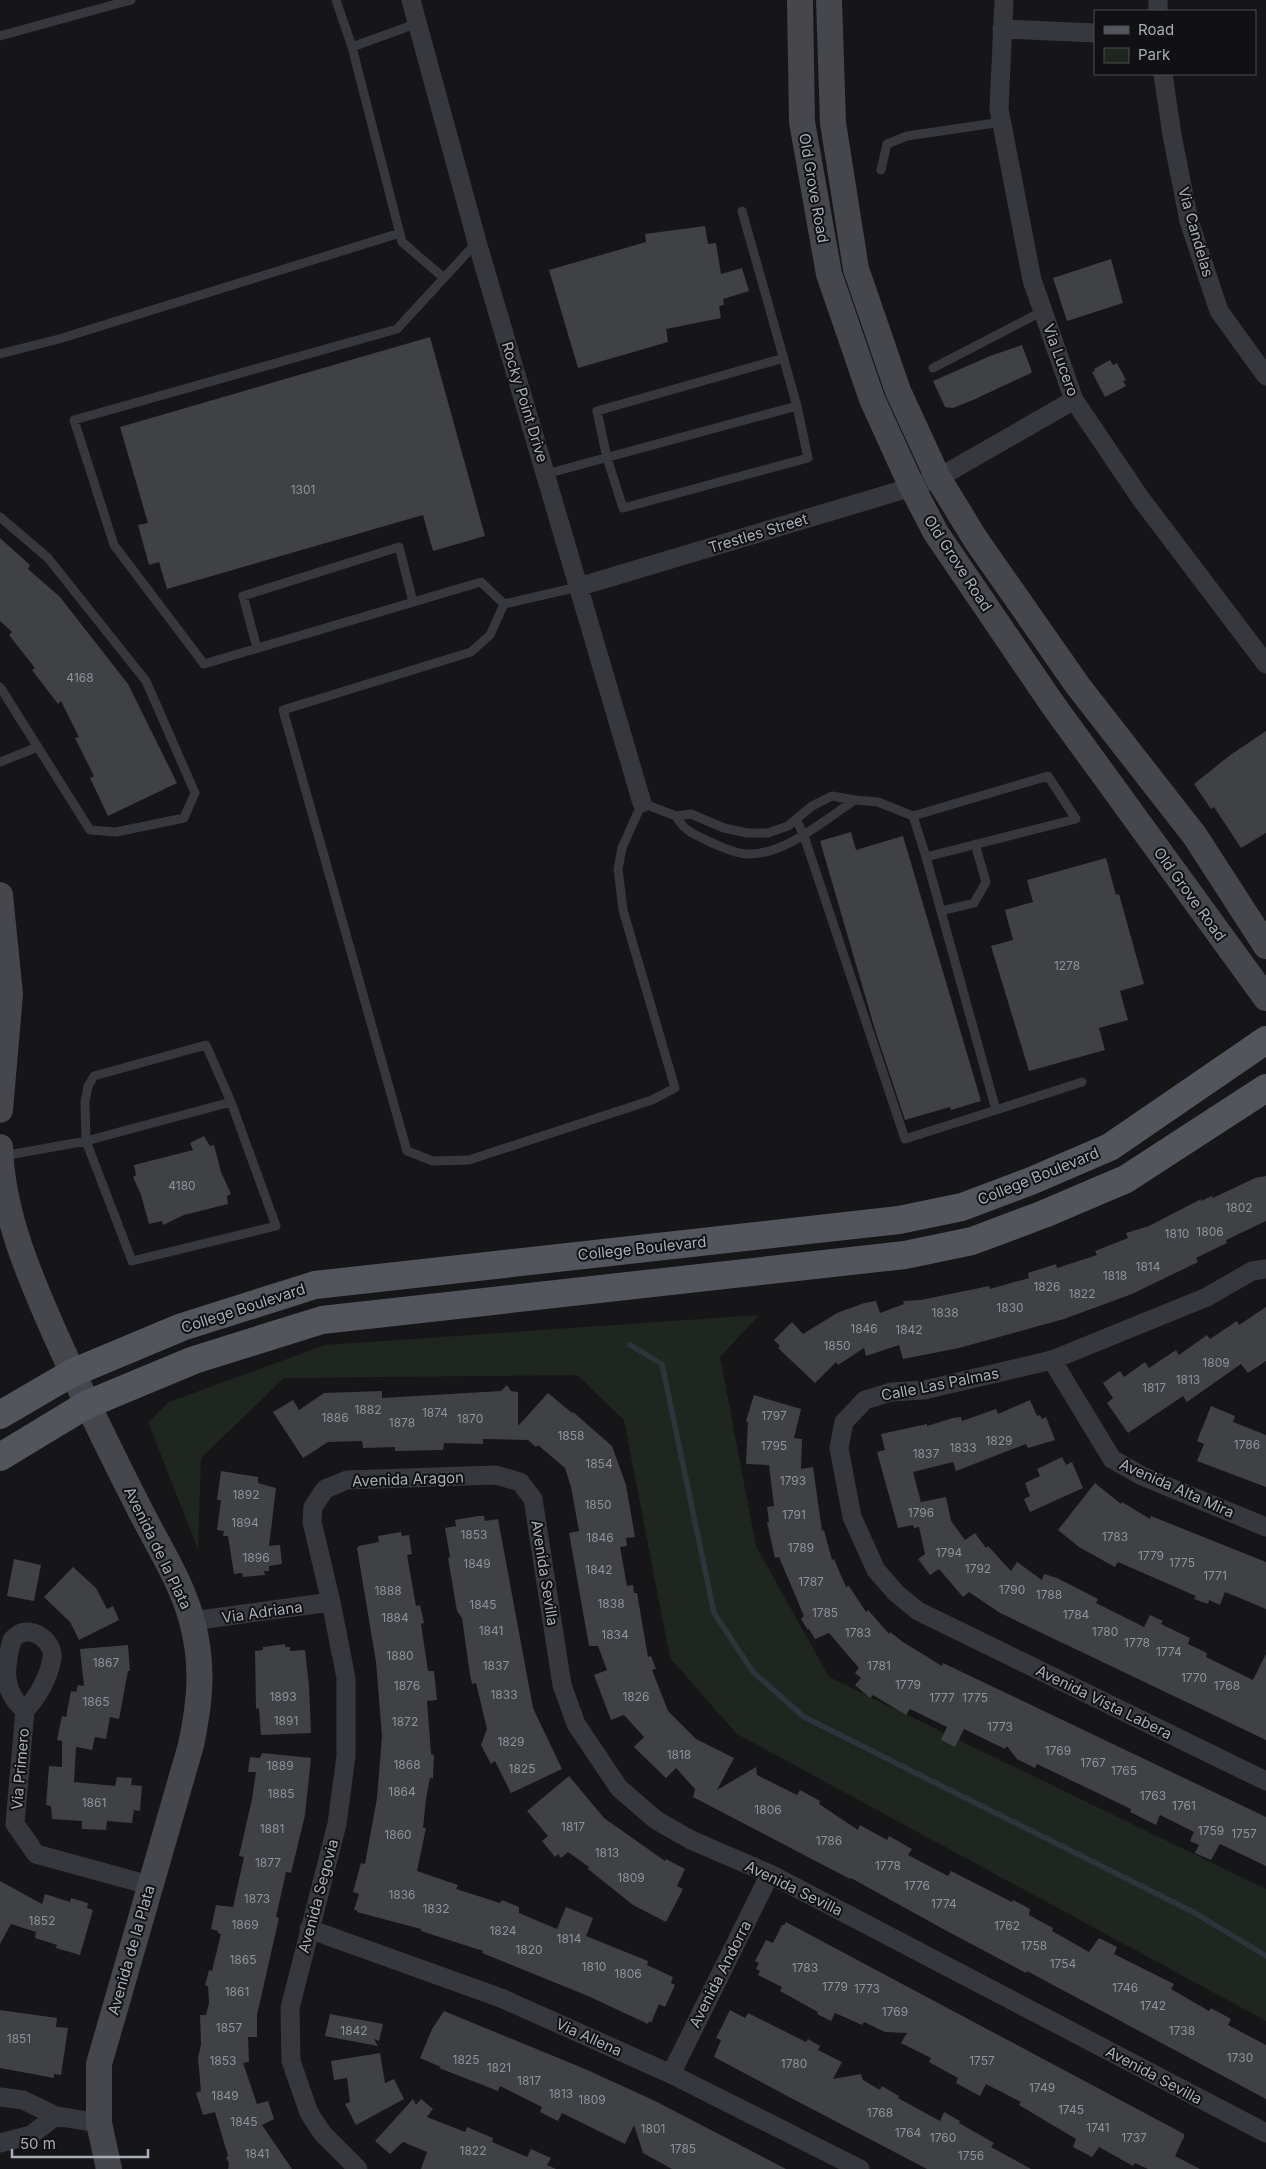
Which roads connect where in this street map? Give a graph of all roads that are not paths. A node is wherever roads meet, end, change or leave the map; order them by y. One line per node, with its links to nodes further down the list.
1 (131, 0): 10 (lane)
2 (336, 0): 11 (lane)
3 (412, 0): 7 (street, Rocky Point Drive)
4 (800, 0): 29 (main road, Old Grove Road)
5 (829, 0): 28 (main road, Old Grove Road)
6 (1004, 0): 8 (street, Via Lucero)
7 (418, 23): 11 (lane); 17 (street, Rocky Point Drive)
8 (1002, 29): 9 (street); 13 (street, Via Lucero)
9 (1094, 33)
10 (0, 36)
11 (352, 48): 16 (lane)
12 (1163, 75): 23 (street, Via Candelas)
13 (1002, 122): 14 (lane); 19 (street, Via Lucero)
14 (882, 170)
15 (742, 211): 21 (lane)
16 (400, 233): 18 (lane); 20 (lane)
17 (477, 242): 18 (lane); 27 (street, Rocky Point Drive)
18 (444, 278): 34 (lane)
19 (1044, 311): 22 (lane); 24 (street, Via Lucero)
20 (0, 354)
21 (784, 358): 25 (lane); 26 (lane)
22 (933, 368)
23 (1266, 376)
24 (1074, 400): 28 (street, Trestles Street); 35 (street, Via Lucero)
25 (798, 406): 26 (lane); 26 (lane)
26 (607, 458): 27 (lane)
27 (546, 474): 31 (street, Rocky Point Drive)
28 (938, 478): 29 (street, Trestles Street); 49 (main road, Old Grove Road)
29 (912, 487): 31 (street, Trestles Street); 50 (main road, Old Grove Road)
30 (0, 517): 37 (lane)
31 (578, 587): 33 (lane); 40 (street, Rocky Point Drive)
32 (413, 602): 33 (lane); 34 (lane); 34 (lane)
33 (504, 604): 40 (lane)
34 (257, 648)
35 (1266, 664)
36 (0, 687): 37 (lane)
37 (38, 747): 38 (lane)
38 (0, 762)
39 (855, 800): 42 (lane); 43 (lane); 44 (lane)
40 (642, 803): 41 (lane)
41 (676, 816): 43 (lane); 44 (lane)
42 (913, 816): 45 (lane); 46 (lane)
43 (796, 820): 44 (lane)
44 (804, 836): 56 (lane)
45 (975, 844): 46 (lane); 48 (lane)
46 (926, 857): 48 (lane)
47 (0, 895): 55 (main road)
48 (941, 911): 56 (lane)
49 (1266, 946)
50 (1266, 998)
51 (1266, 1040): 62 (main road, College Boulevard)
52 (1082, 1082): 56 (lane)
53 (1266, 1088): 63 (main road)
54 (231, 1102): 57 (lane); 57 (lane); 57 (lane)
55 (0, 1110)
56 (996, 1110)
57 (86, 1141): 59 (lane)
58 (0, 1147): 59 (main road, Avenida de la Plata)
59 (0, 1156): 62 (main road, Avenida de la Plata)
60 (1266, 1269): 61 (street, Calle Las Palmas)
61 (1052, 1360): 67 (street, Avenida Alta Mira); 70 (street, Calle Las Palmas)
62 (72, 1373): 63 (main road, Avenida de la Plata); 64 (main road, College Boulevard)
63 (86, 1405): 65 (main road); 69 (main road, Avenida de la Plata)
64 (0, 1415)
65 (0, 1457)
66 (520, 1482): 68 (street, Avenida Aragon); 73 (street, Avenida Sevilla)
67 (1266, 1527)
68 (331, 1602): 69 (street, Via Adriana); 75 (street, Avenida Segovia)
69 (192, 1621): 74 (main road, Avenida de la Plata)
70 (943, 1623): 72 (street, Avenida Vista Labera)
71 (25, 1710): 74 (street, Via Primero)
72 (1266, 1781)
73 (770, 1874): 76 (street, Avenida Andorra); 80 (street, Avenida Sevilla)
74 (149, 1885): 79 (main road, Avenida de la Plata)
75 (309, 1929): 76 (street, Via Allena); 83 (street, Avenida Segovia)
76 (671, 2074): 84 (street, Via Allena)
77 (0, 2097): 78 (street)
78 (56, 2116): 79 (street); 81 (street)
79 (99, 2123): 82 (main road, Avenida de la Plata)
80 (1266, 2133)
81 (0, 2143)
82 (109, 2169)
83 (358, 2169)
84 (860, 2169)

